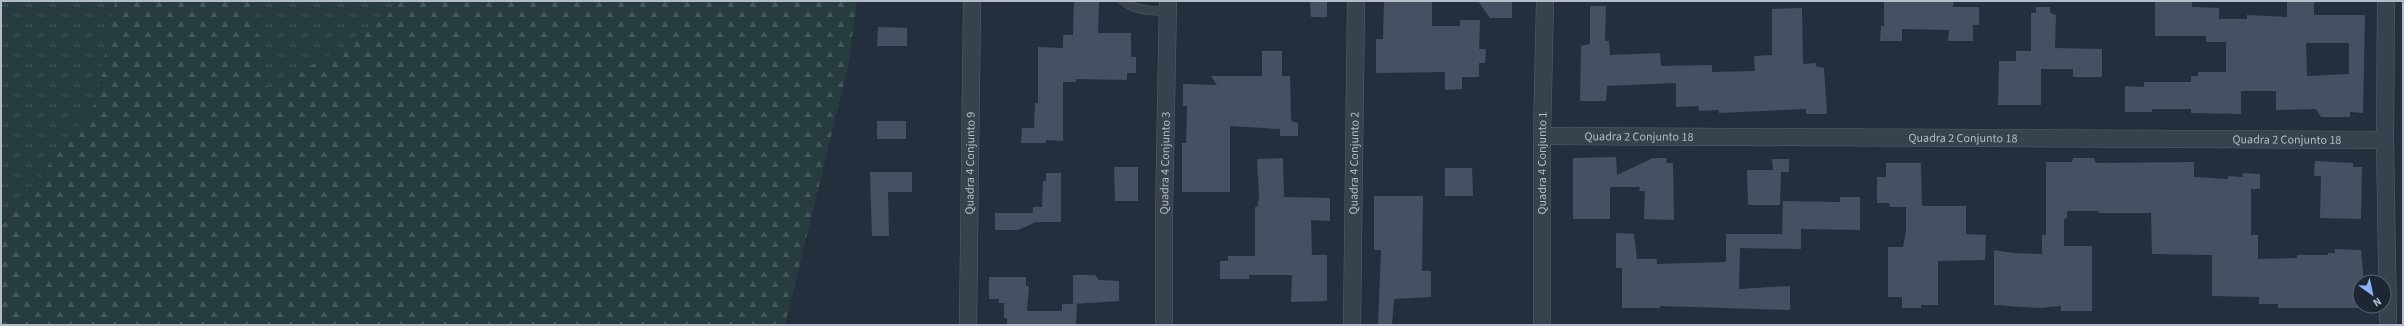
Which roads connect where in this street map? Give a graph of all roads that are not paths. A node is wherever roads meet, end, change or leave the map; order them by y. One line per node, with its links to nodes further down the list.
1 (972, 1): 9 (street, Quadra 4 Conjunto 9)
2 (1123, 1): 6 (lane)
3 (1356, 1): 11 (street, Quadra 4 Conjunto 2)
4 (1545, 1): 7 (street, Quadra 4 Conjunto 1)
5 (2386, 1): 8 (street)
6 (1168, 6): 10 (street, Quadra 4 Conjunto 3)
7 (1542, 136): 8 (street, Quadra 2 Conjunto 18); 12 (street, Quadra 4 Conjunto 1)
8 (2385, 140): 13 (street)
9 (968, 325)
10 (1164, 325)
11 (1352, 325)
12 (1542, 325)
13 (2388, 325)

